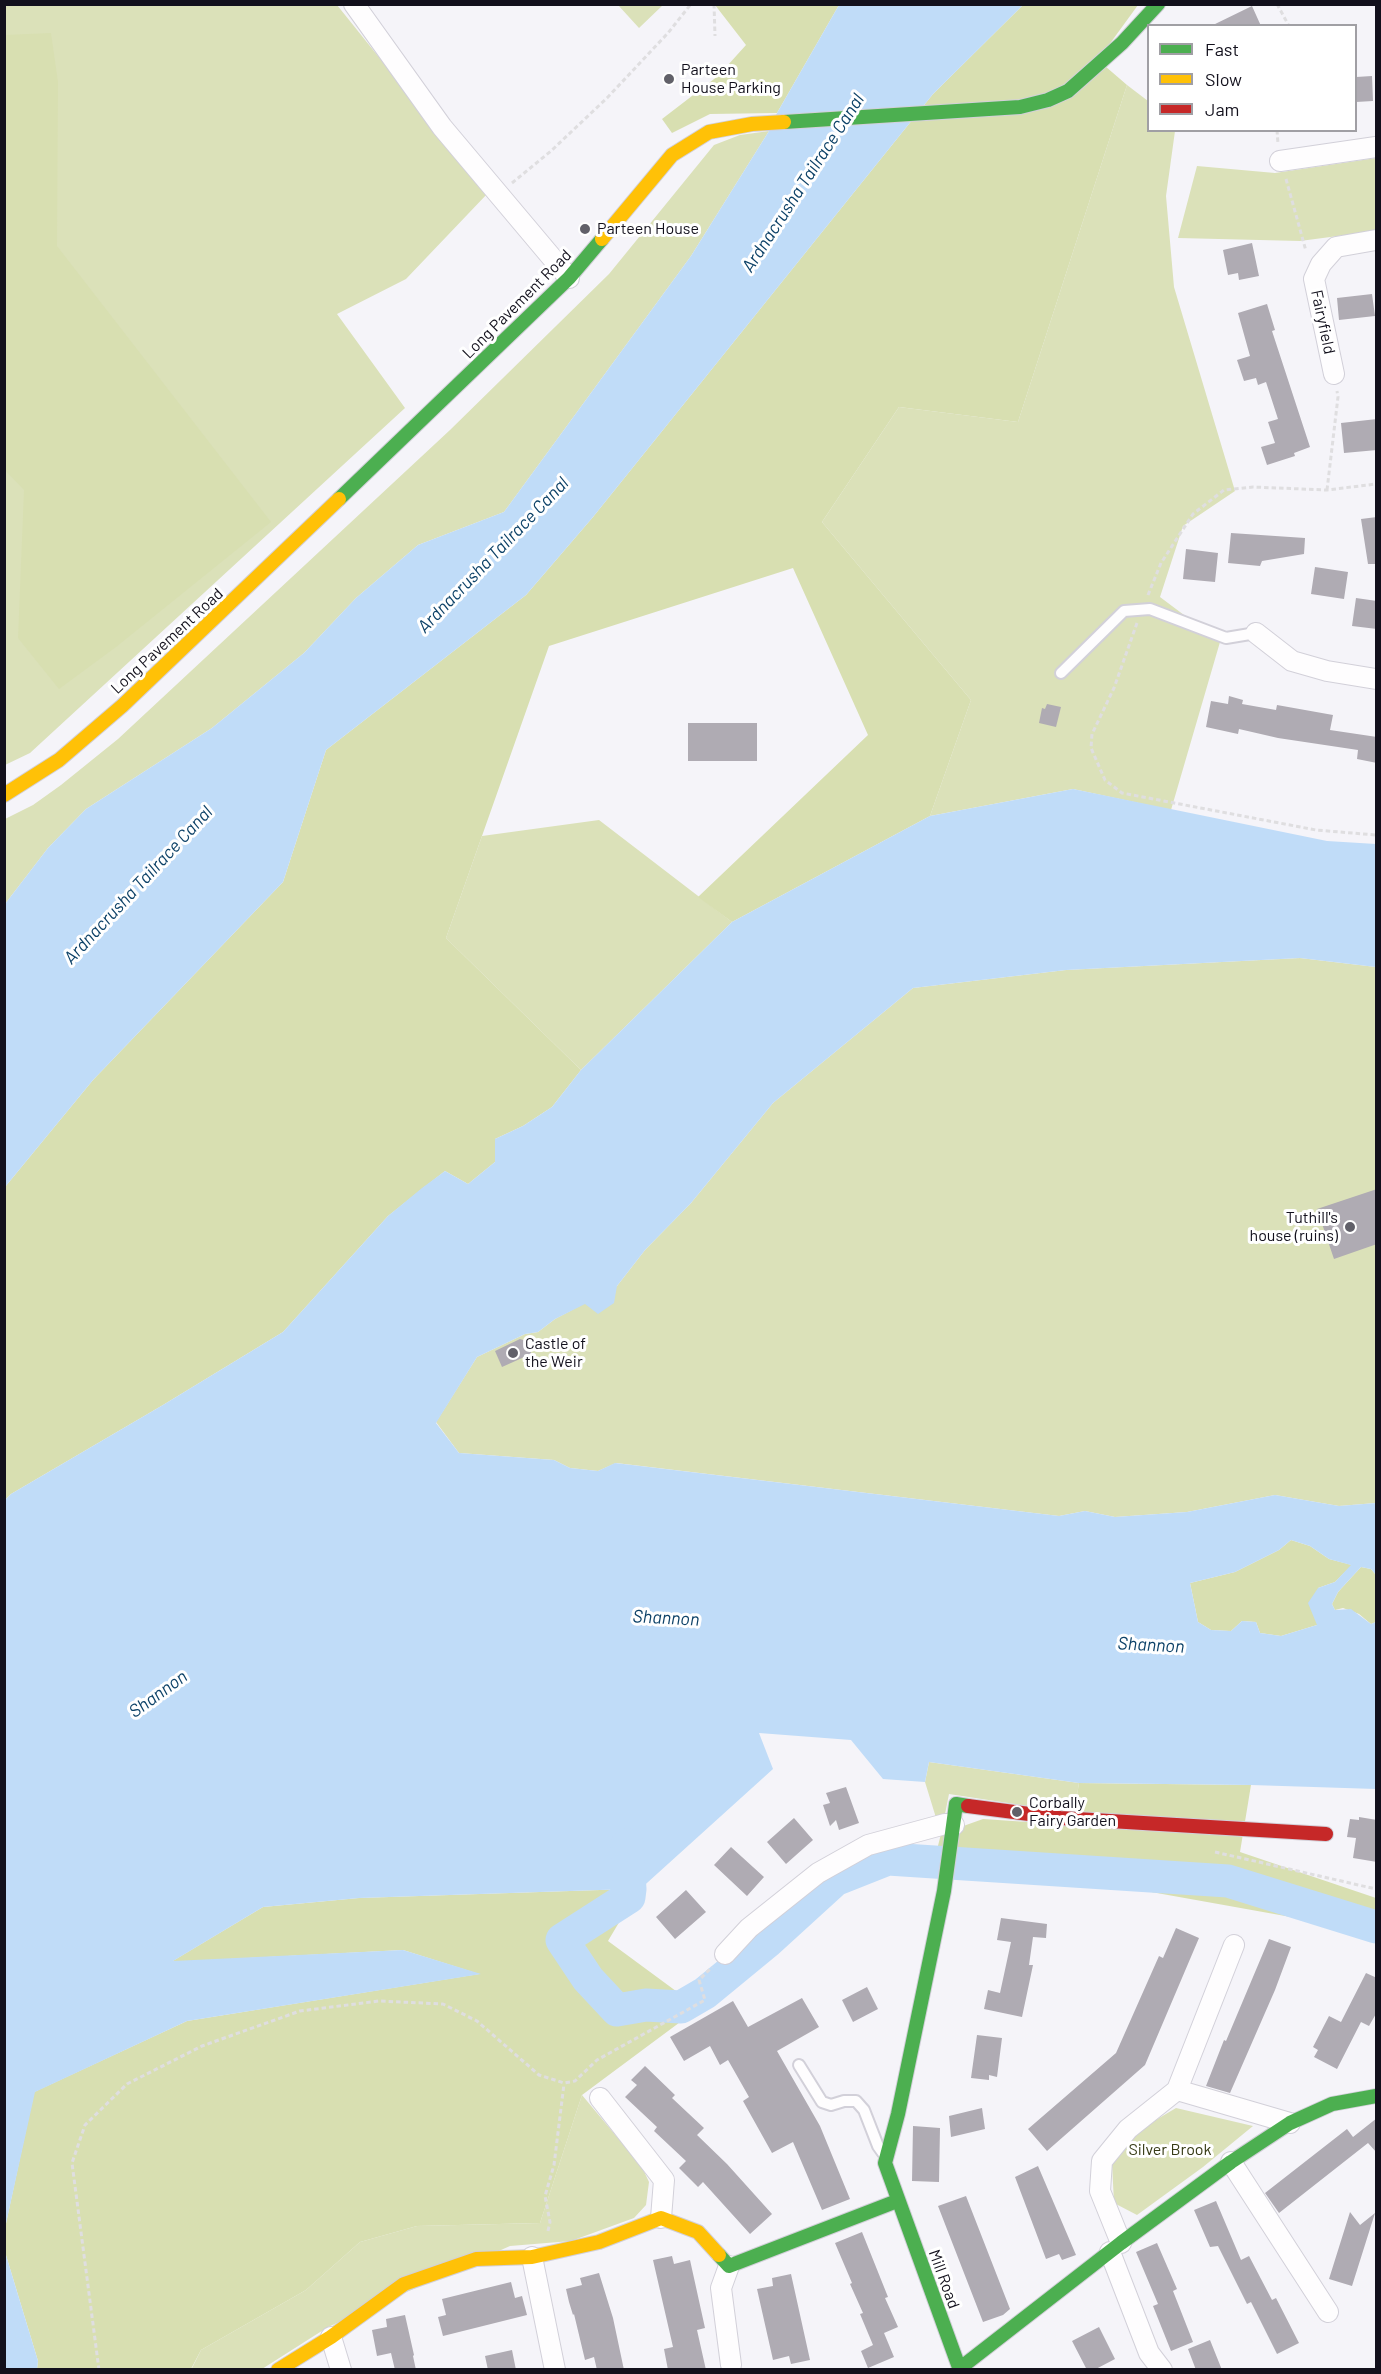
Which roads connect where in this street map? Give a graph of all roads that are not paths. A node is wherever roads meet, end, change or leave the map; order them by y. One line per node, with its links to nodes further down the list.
1 (354, 4): 6 (street)
2 (1158, 4): 6 (street, Long Pavement Road)
3 (1377, 147): 4 (street)
4 (1280, 161)
5 (1377, 240): 7 (street, Fairyfield)
6 (569, 278): 11 (street, Long Pavement Road)
7 (1334, 374)
8 (1256, 633): 9 (lane); 10 (street)
9 (1061, 673)
10 (1377, 679)
11 (4, 795)
12 (954, 1825): 13 (street); 15 (street); 21 (street)
13 (1326, 1834)
14 (1234, 1944): 17 (street)
15 (725, 1954)
16 (799, 2065): 21 (lane)
17 (1177, 2090): 20 (street); 25 (street)
18 (1377, 2096): 20 (street)
19 (600, 2098): 24 (street)
20 (1290, 2123): 22 (street)
21 (886, 2157): 23 (street, Mill Road)
22 (1231, 2162): 25 (street); 28 (street)
23 (897, 2201): 27 (street); 31 (street, Mill Road)
24 (662, 2218): 26 (street); 27 (street)
25 (1115, 2247): 31 (street); 35 (street)
26 (541, 2255): 29 (street); 34 (street)
27 (729, 2266): 30 (street)
28 (1328, 2312)
29 (331, 2337): 32 (street); 33 (street)
30 (731, 2365)
31 (959, 2369)
32 (279, 2370)
33 (341, 2370)
34 (555, 2370)
35 (1162, 2370)

